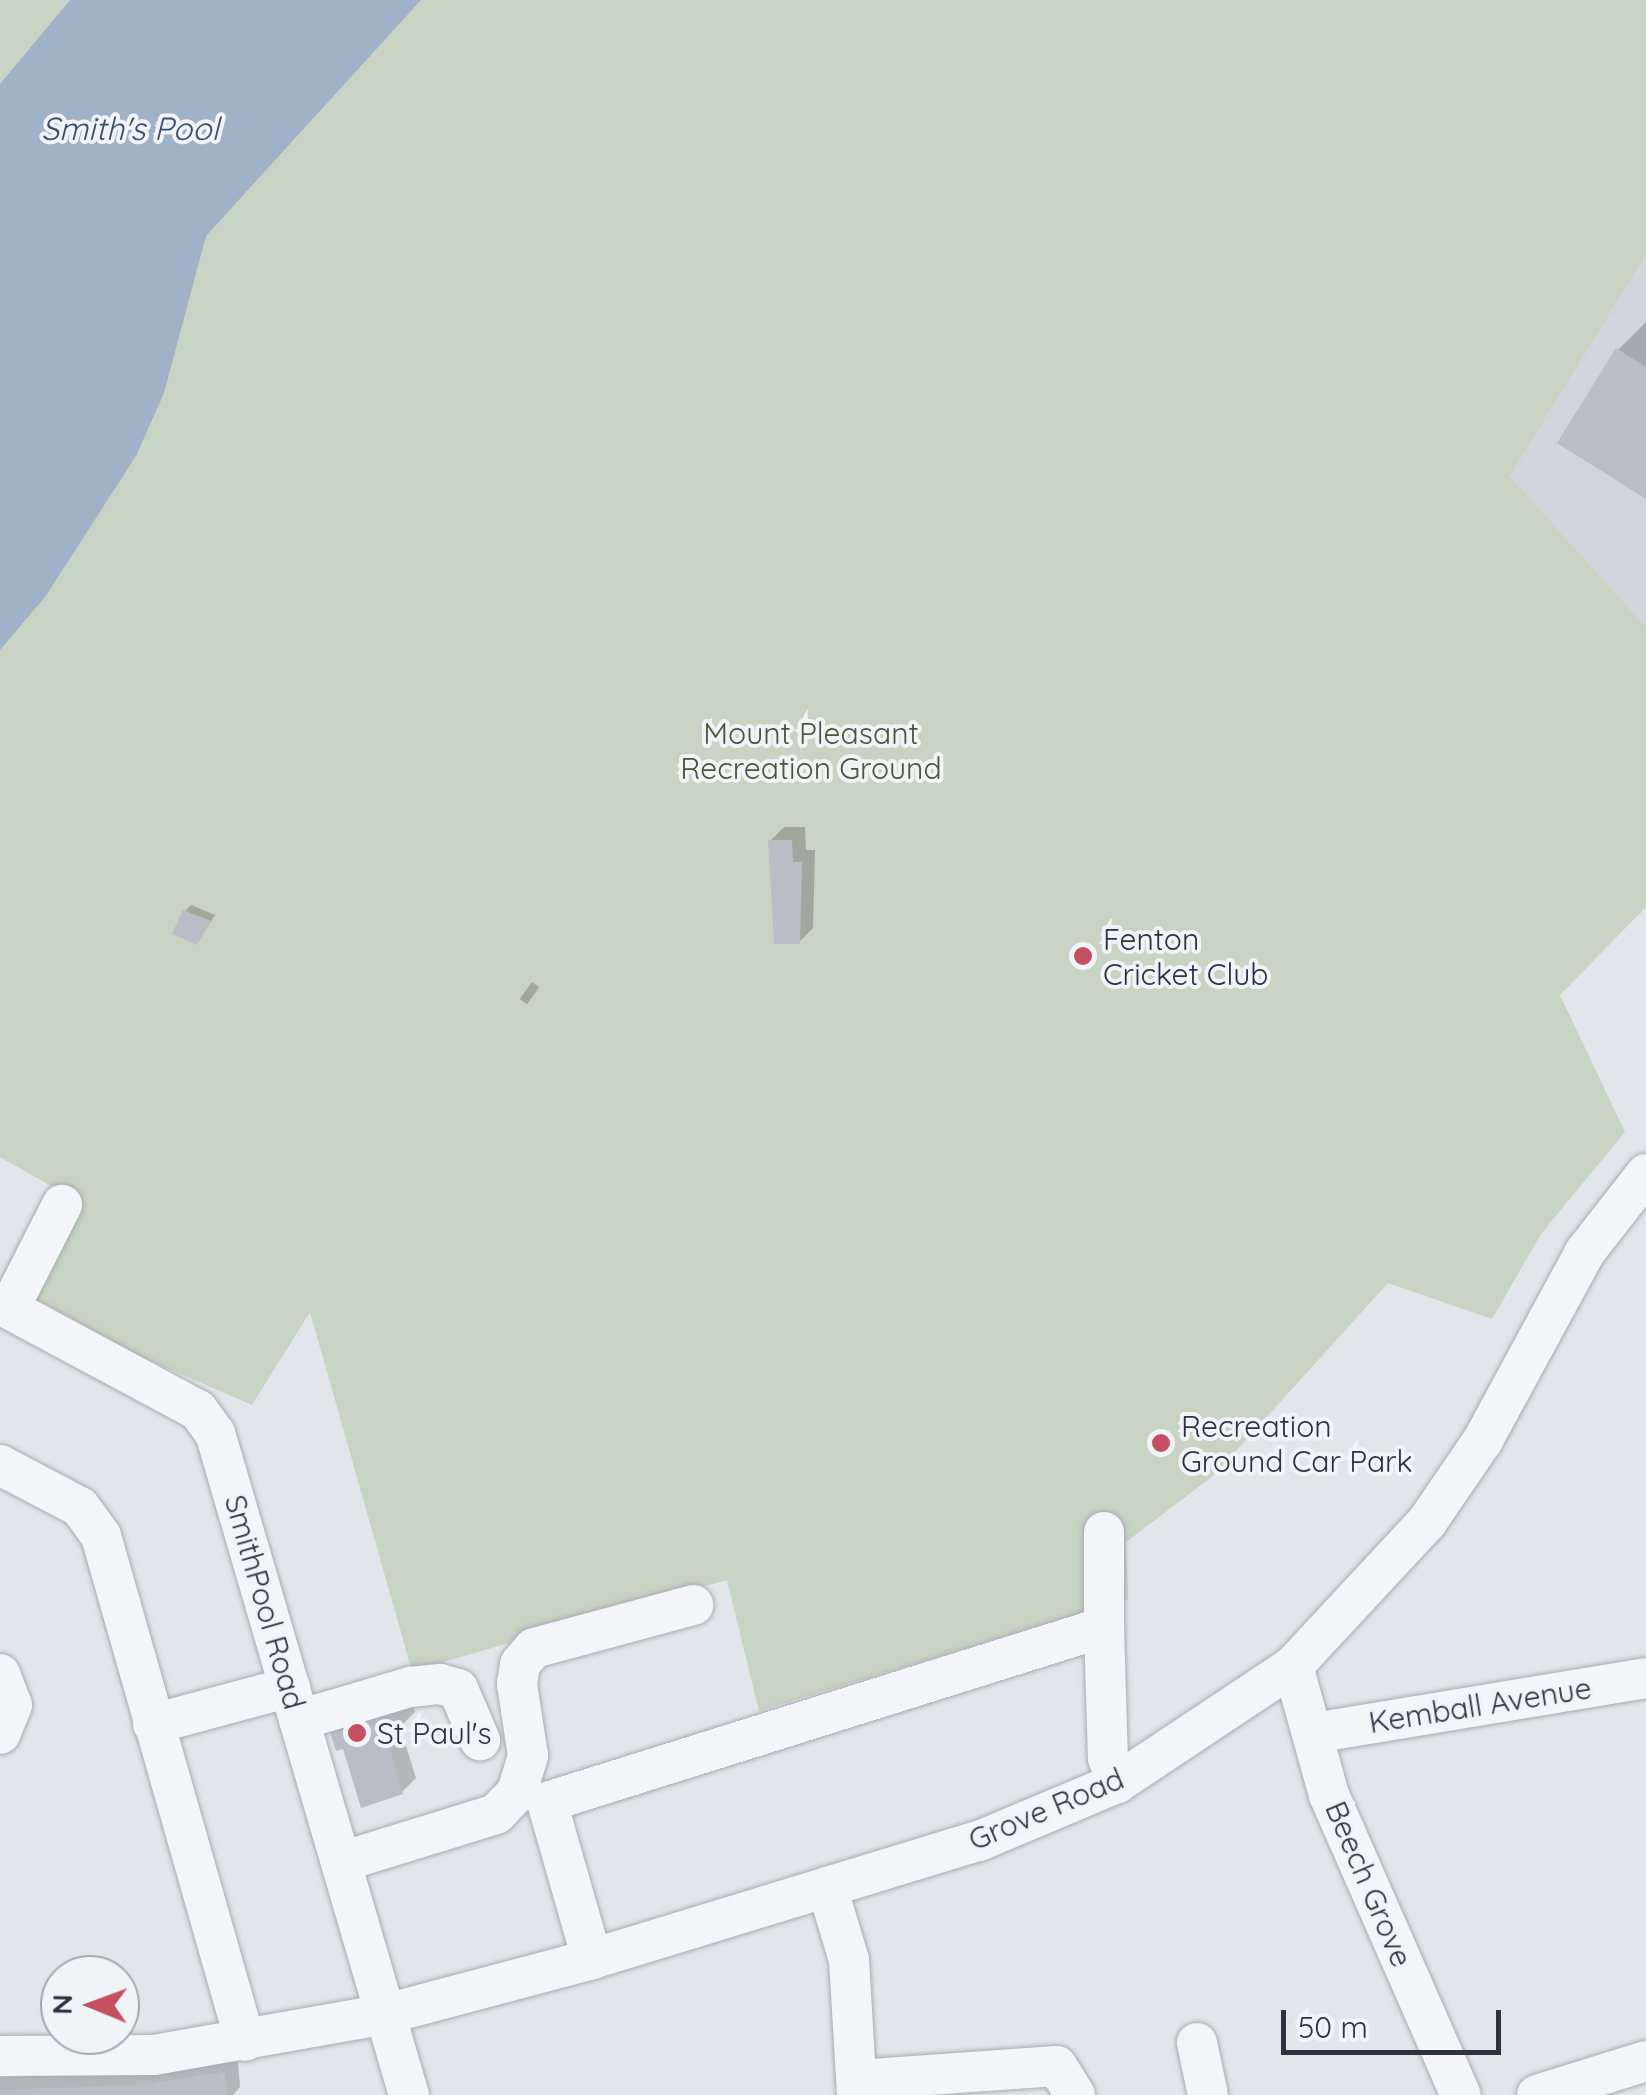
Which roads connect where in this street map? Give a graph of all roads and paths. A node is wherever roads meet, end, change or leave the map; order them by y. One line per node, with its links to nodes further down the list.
1 (1646, 1174): 8 (street, Grove Road)
2 (62, 1204): 3 (street)
3 (4, 1306): 11 (street, SmithPool Road)
4 (0, 1465): 12 (street)
5 (1104, 1532): 7 (street)
6 (694, 1606): 17 (street)
7 (1104, 1627): 16 (street); 19 (street)
8 (1293, 1666): 13 (street, Beech Grove); 16 (street, Grove Road)
9 (0, 1674): 14 (street)
10 (1646, 1678): 13 (street, Kemball Avenue)
11 (295, 1704): 12 (street); 15 (street); 17 (street, SmithPool Road)
12 (153, 1724): 21 (street)
13 (1314, 1733): 29 (street, Beech Grove)
14 (0, 1734)
15 (480, 1740)
16 (1117, 1783): 18 (street, Grove Road)
17 (341, 1862): 20 (street, SmithPool Road)
18 (827, 1887): 19 (street, Grove Road); 25 (street)
19 (592, 1960): 20 (street, Grove Road)
20 (386, 2014): 21 (street, Grove Road); 26 (street, SmithPool Road)
21 (245, 2040): 23 (street, Grove Road)
22 (1197, 2043): 28 (street)
23 (0, 2056)
24 (1646, 2062): 30 (street)
25 (857, 2087): 27 (street)
26 (410, 2095)
27 (1075, 2095)
28 (1208, 2095)
29 (1461, 2095)
30 (1537, 2095)

